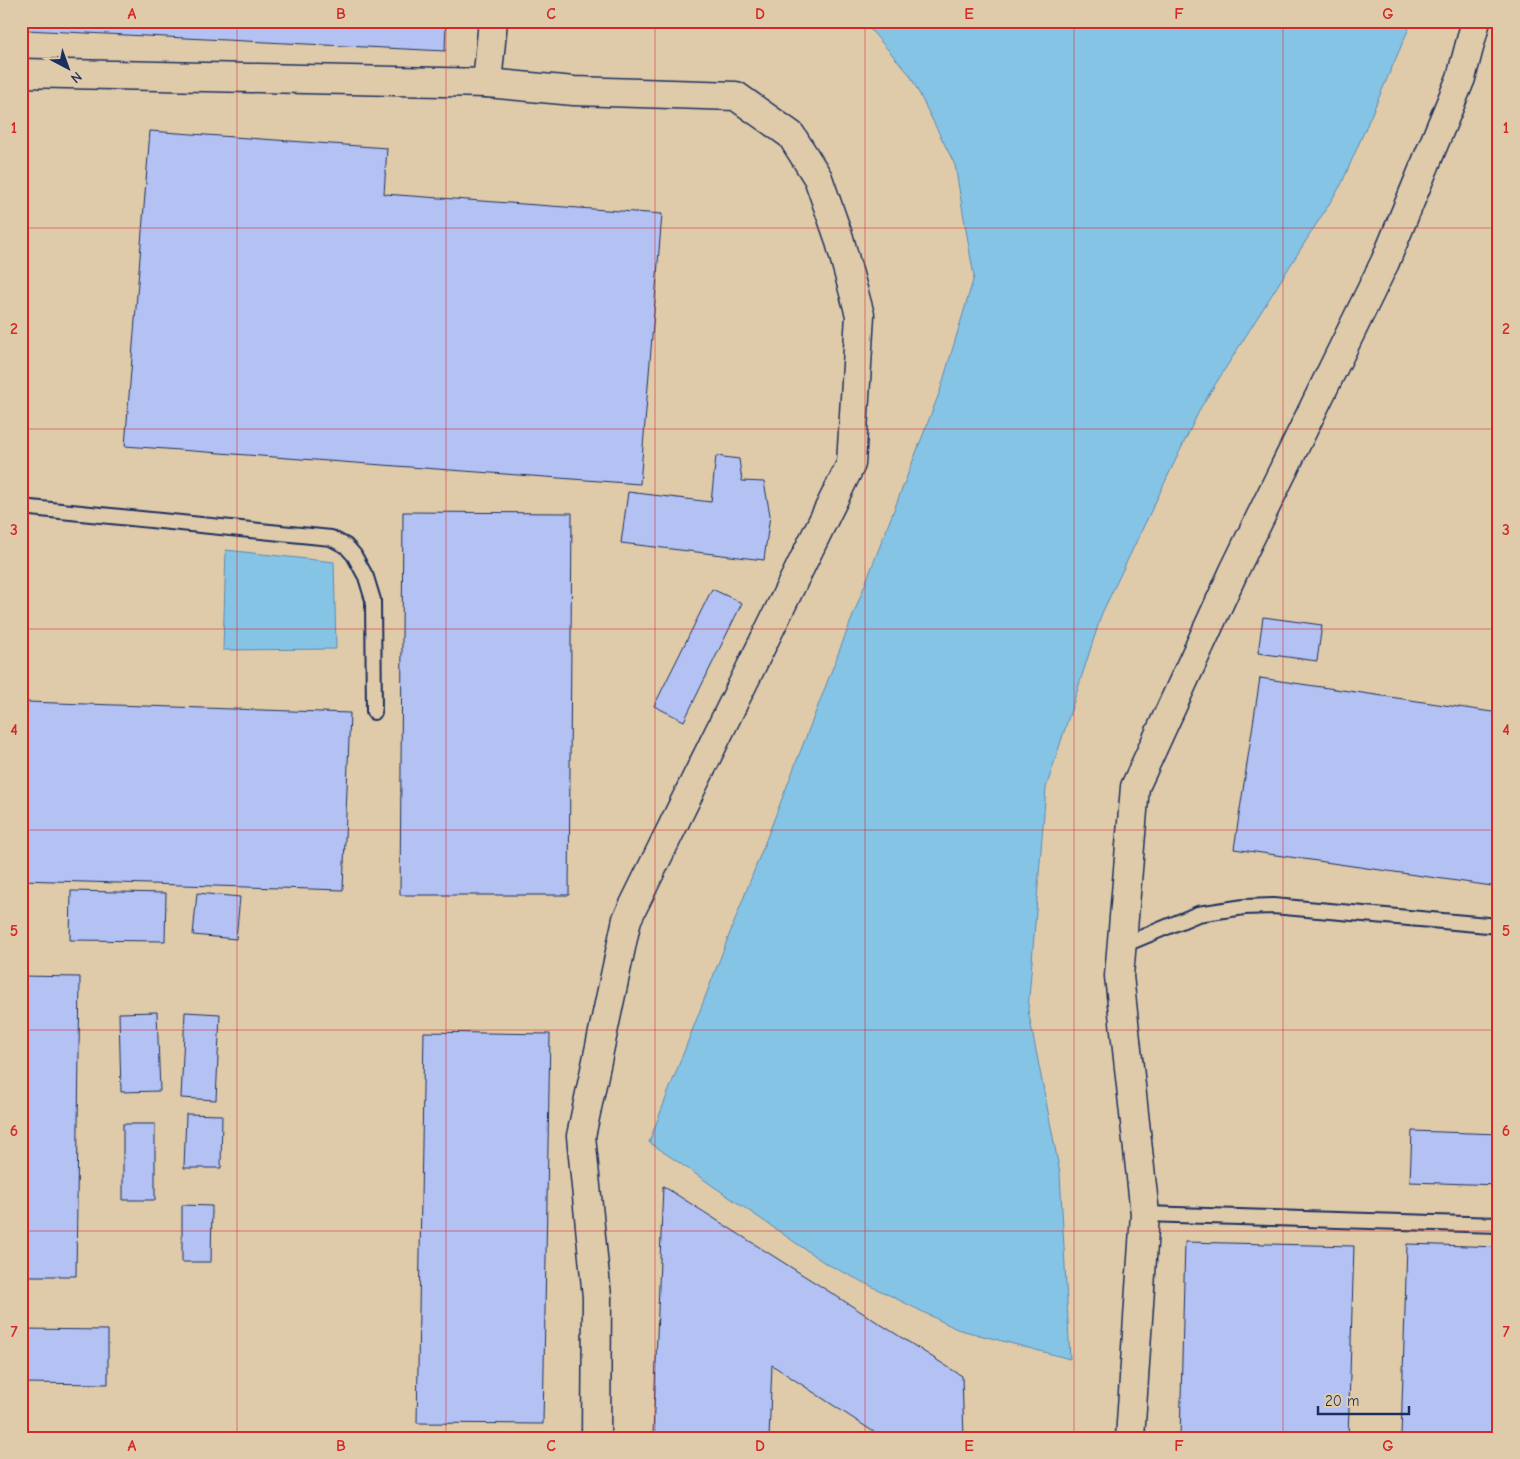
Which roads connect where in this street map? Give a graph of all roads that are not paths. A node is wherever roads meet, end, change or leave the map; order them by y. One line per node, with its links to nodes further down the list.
1 (493, 21): 4 (street)
2 (1476, 21): 8 (street)
3 (21, 73): 4 (street)
4 (487, 83): 11 (street)
5 (21, 506): 6 (lane)
6 (374, 712)
7 (1499, 926): 8 (lane)
8 (1121, 946): 9 (street)
9 (1144, 1214): 10 (lane); 12 (street)
10 (1499, 1225)
11 (596, 1438)
12 (1130, 1438)

